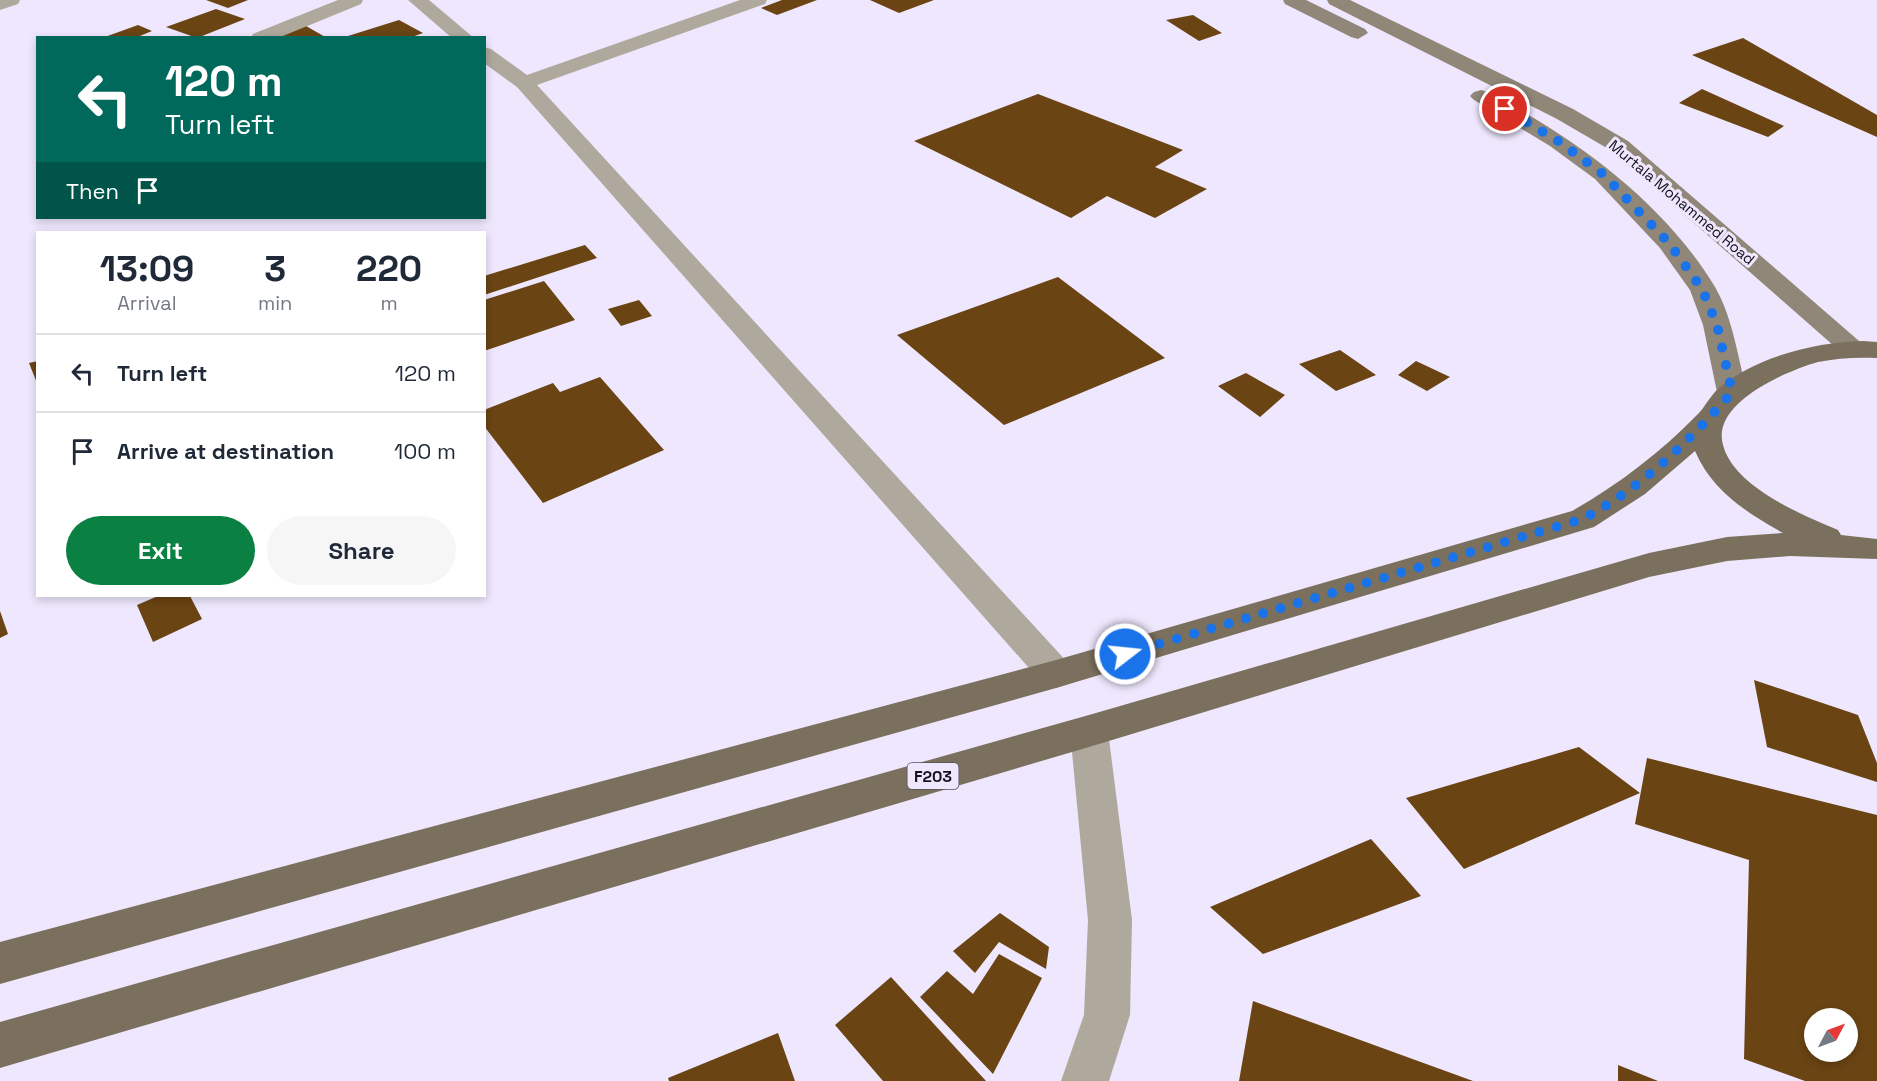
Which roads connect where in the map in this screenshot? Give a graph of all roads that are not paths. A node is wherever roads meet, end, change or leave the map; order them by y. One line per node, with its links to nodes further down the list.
1 (11, 0): 7 (street)
2 (354, 0): 8 (street)
3 (417, 0): 9 (street)
4 (758, 0): 11 (street)
5 (1292, 0): 13 (main road, Murtala Mohammed Road)
6 (1336, 0): 12 (main road, Murtala Mohammed Road)
7 (0, 4)
8 (265, 36)
9 (462, 36)
10 (486, 54): 11 (street)
11 (524, 83): 16 (street)
12 (1865, 348): 13 (main road)
13 (1732, 392): 14 (main road)
14 (1708, 421): 15 (main road); 16 (main road)
15 (1874, 549): 17 (main road, F203)
16 (1056, 674): 18 (main road)
17 (1089, 731): 19 (main road, F203); 20 (street)
18 (0, 963)
19 (0, 1045)
20 (1085, 1081)

